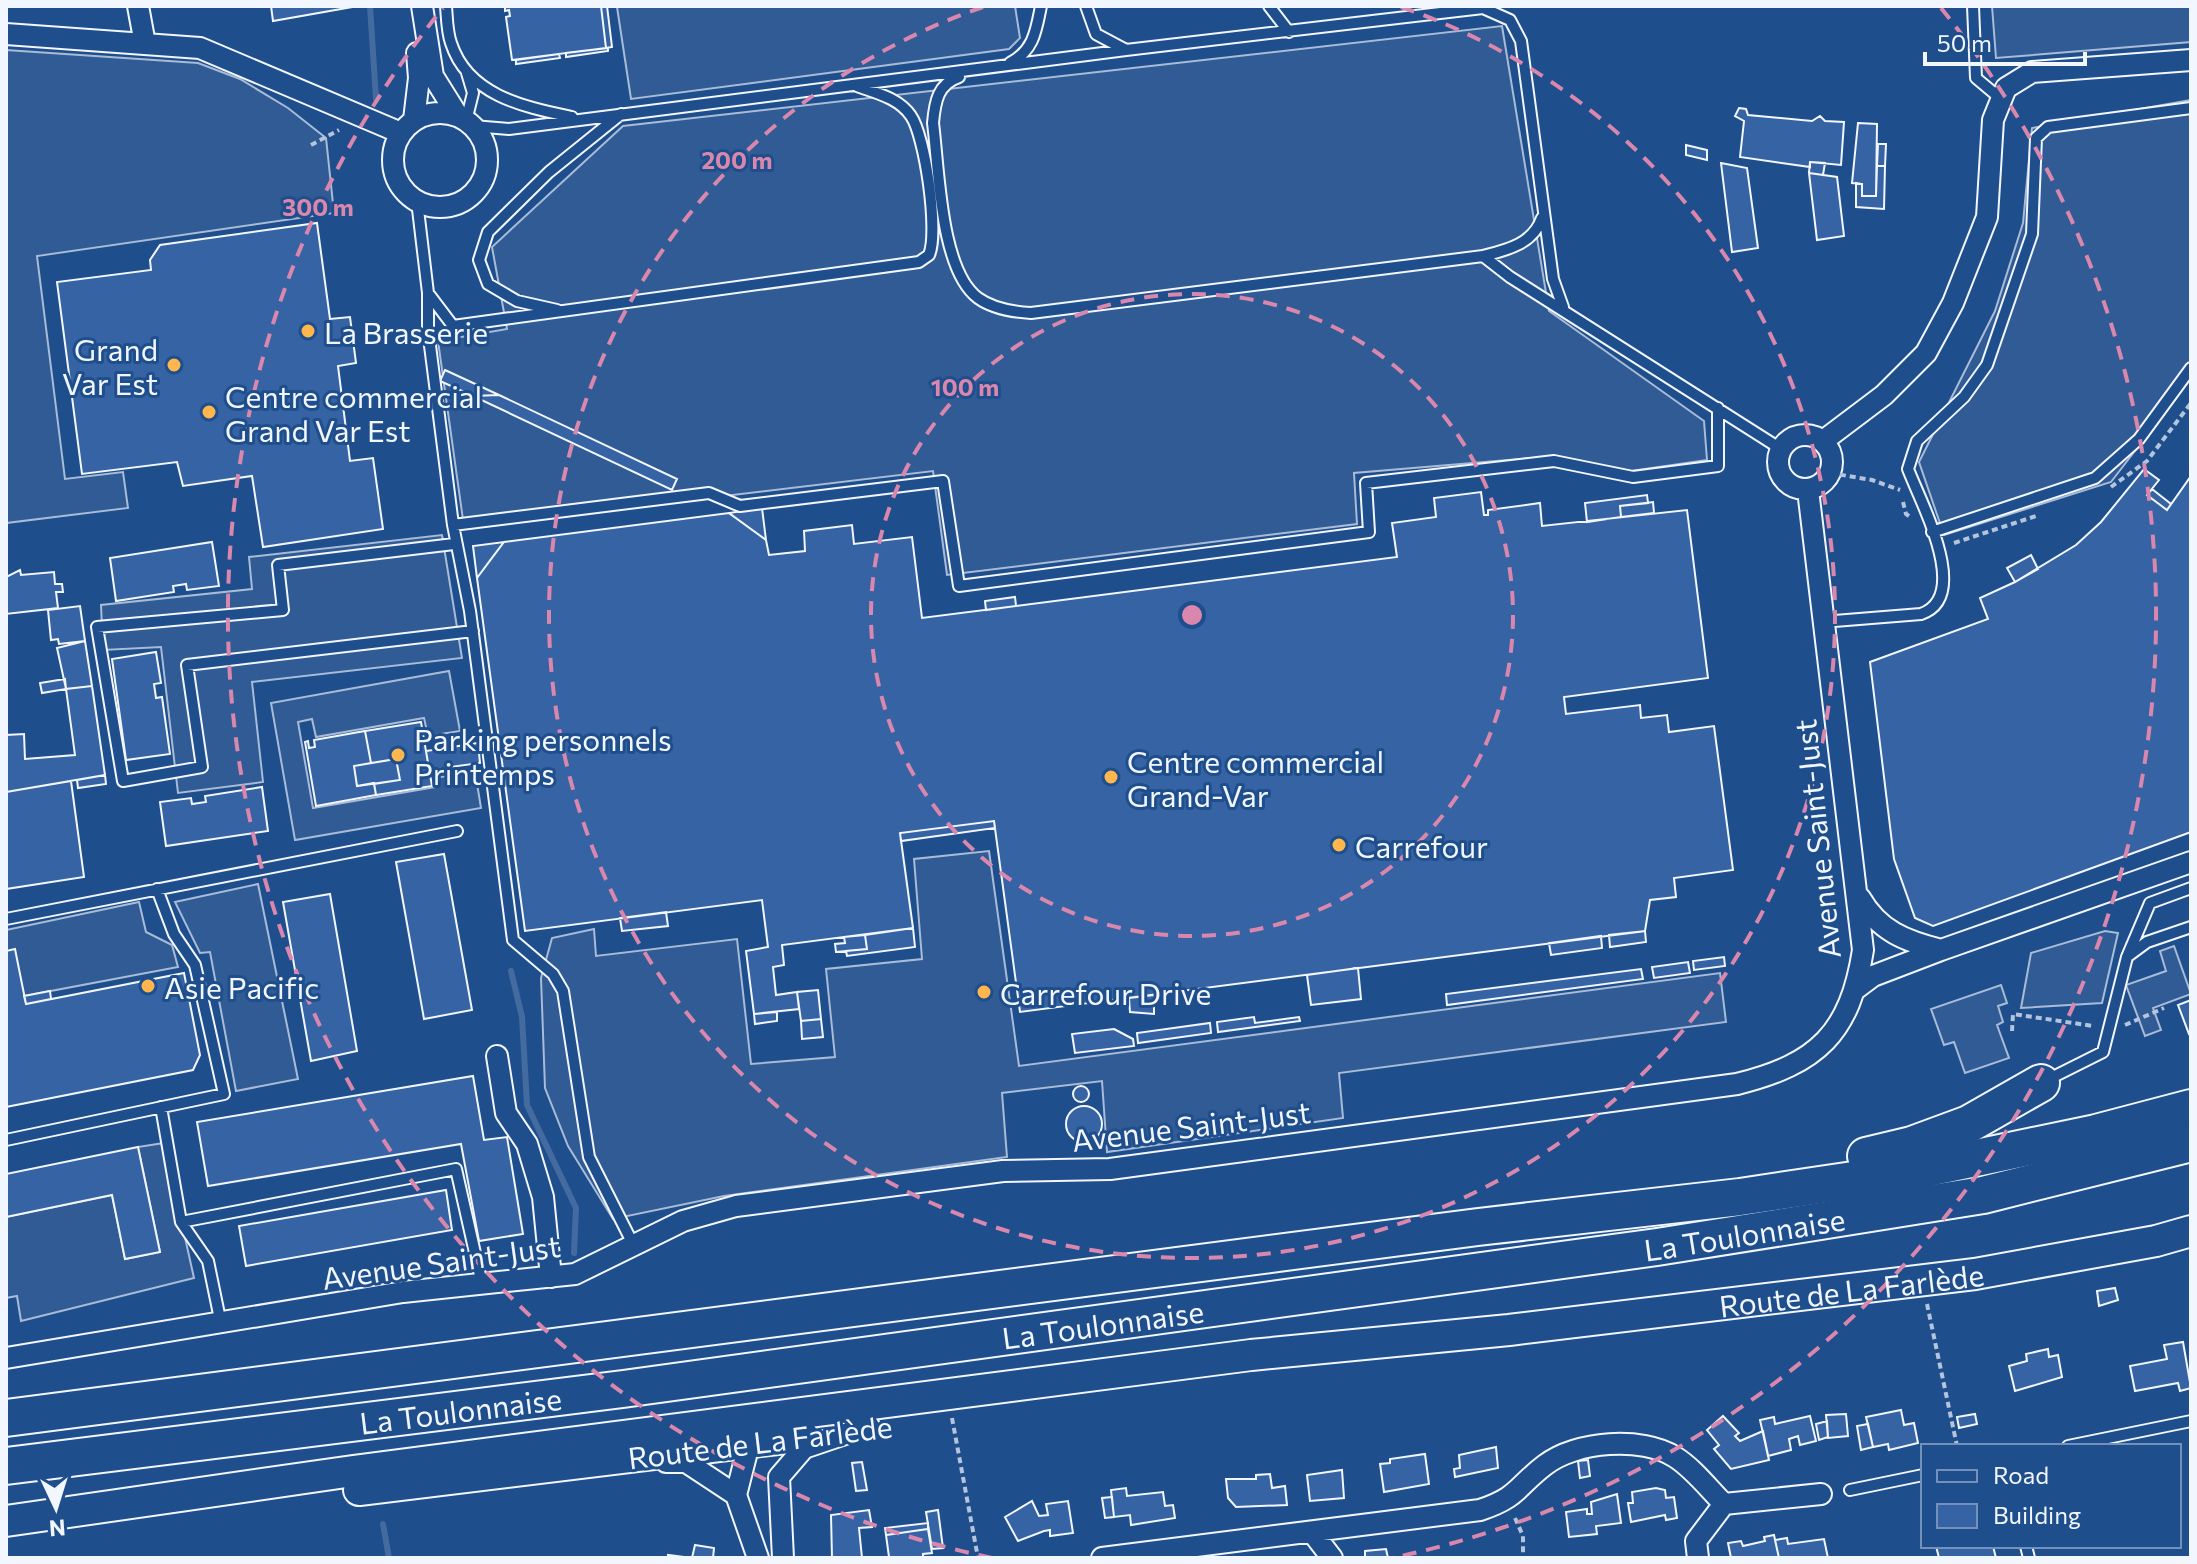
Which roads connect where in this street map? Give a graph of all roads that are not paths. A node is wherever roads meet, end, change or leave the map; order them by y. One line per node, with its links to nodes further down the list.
1 (138, 6): 13 (street)
2 (410, 6): 25 (street)
3 (422, 6): 24 (street)
4 (446, 6): 17 (lane)
5 (1041, 6): 16 (lane)
6 (1086, 6): 14 (lane)
7 (1269, 6): 11 (lane)
8 (1399, 6): 10 (lane)
9 (1973, 6): 20 (lane)
10 (1389, 19): 11 (lane); 27 (lane)
11 (1289, 32): 14 (lane)
12 (6, 34): 13 (street)
13 (145, 44): 25 (street)
14 (1126, 50): 16 (lane)
15 (2191, 60): 20 (street)
16 (1001, 68): 18 (lane)
17 (466, 70): 23 (lane); 24 (lane)
18 (976, 71): 19 (lane); 28 (lane)
19 (855, 85): 22 (lane); 31 (lane)
20 (2001, 99): 34 (street)
21 (2191, 108): 38 (lane)
22 (623, 113): 23 (lane); 31 (lane)
23 (582, 119): 24 (lane)
24 (465, 121): 25 (street); 26 (street)
25 (408, 127): 26 (street)
26 (417, 201): 29 (lane)
27 (1543, 214): 28 (lane); 30 (lane)
28 (1483, 256): 30 (lane)
29 (428, 293): 31 (lane); 37 (lane)
30 (1563, 307): 33 (lane)
31 (564, 312)
32 (2191, 368): 38 (lane)
33 (1718, 408): 35 (lane); 37 (lane)
34 (1823, 441): 35 (street); 36 (street)
35 (1781, 449): 36 (street)
36 (1808, 490): 40 (street, Avenue Saint-Just)
37 (453, 525): 39 (lane)
38 (1932, 532): 40 (lane)
39 (454, 544): 41 (lane); 41 (lane)
40 (1822, 622): 46 (street, Avenue Saint-Just)
41 (473, 631): 61 (lane)
42 (457, 831): 45 (lane)
43 (2191, 862): 49 (street)
44 (2191, 888): 50 (lane)
45 (157, 889): 47 (lane); 54 (lane)
46 (1858, 894): 49 (street); 51 (street, Avenue Saint-Just)
47 (6, 919)
48 (2191, 927): 50 (lane)
49 (1941, 950): 51 (street)
50 (2127, 957): 53 (lane)
51 (1857, 988): 61 (street, Avenue Saint-Just)
52 (497, 1056): 62 (street)
53 (2041, 1083): 59 (highway)
54 (161, 1107): 56 (lane); 58 (lane)
55 (2191, 1108): 59 (highway, La Toulonnaise)
56 (6, 1140)
57 (2191, 1143): 73 (highway, La Toulonnaise)
58 (181, 1222): 63 (lane); 64 (lane)
59 (1478, 1227): 67 (highway, La Toulonnaise)
60 (2191, 1231): 65 (main road, Route de La Farlède)
61 (632, 1242): 62 (street, Avenue Saint-Just)
62 (551, 1277): 63 (street, Avenue Saint-Just)
63 (482, 1284): 64 (street, Avenue Saint-Just)
64 (221, 1324): 66 (street, Avenue Saint-Just)
65 (1509, 1330): 69 (main road, Route de La Farlède); 70 (main road, Route de La Farlède)
66 (6, 1358)
67 (6, 1418)
68 (2191, 1421): 71 (lane)
69 (869, 1426): 70 (main road, Route de La Farlède); 75 (street)
70 (756, 1435): 72 (main road, Route de La Farlède); 75 (street); 78 (street); 80 (main road, Route de La Farlède)
71 (2078, 1444)
72 (594, 1462): 78 (street); 80 (main road, Route de La Farlède)
73 (6, 1466)
74 (1921, 1475): 76 (lane)
75 (779, 1477): 83 (street)
76 (1850, 1490)
77 (1821, 1494): 79 (street)
78 (736, 1495): 82 (street)
79 (1724, 1504): 81 (street); 86 (street)
80 (6, 1521)
81 (1312, 1532): 84 (street); 85 (street)
82 (758, 1558)
83 (783, 1558)
84 (1102, 1558)
85 (1332, 1558)
86 (1698, 1558)

